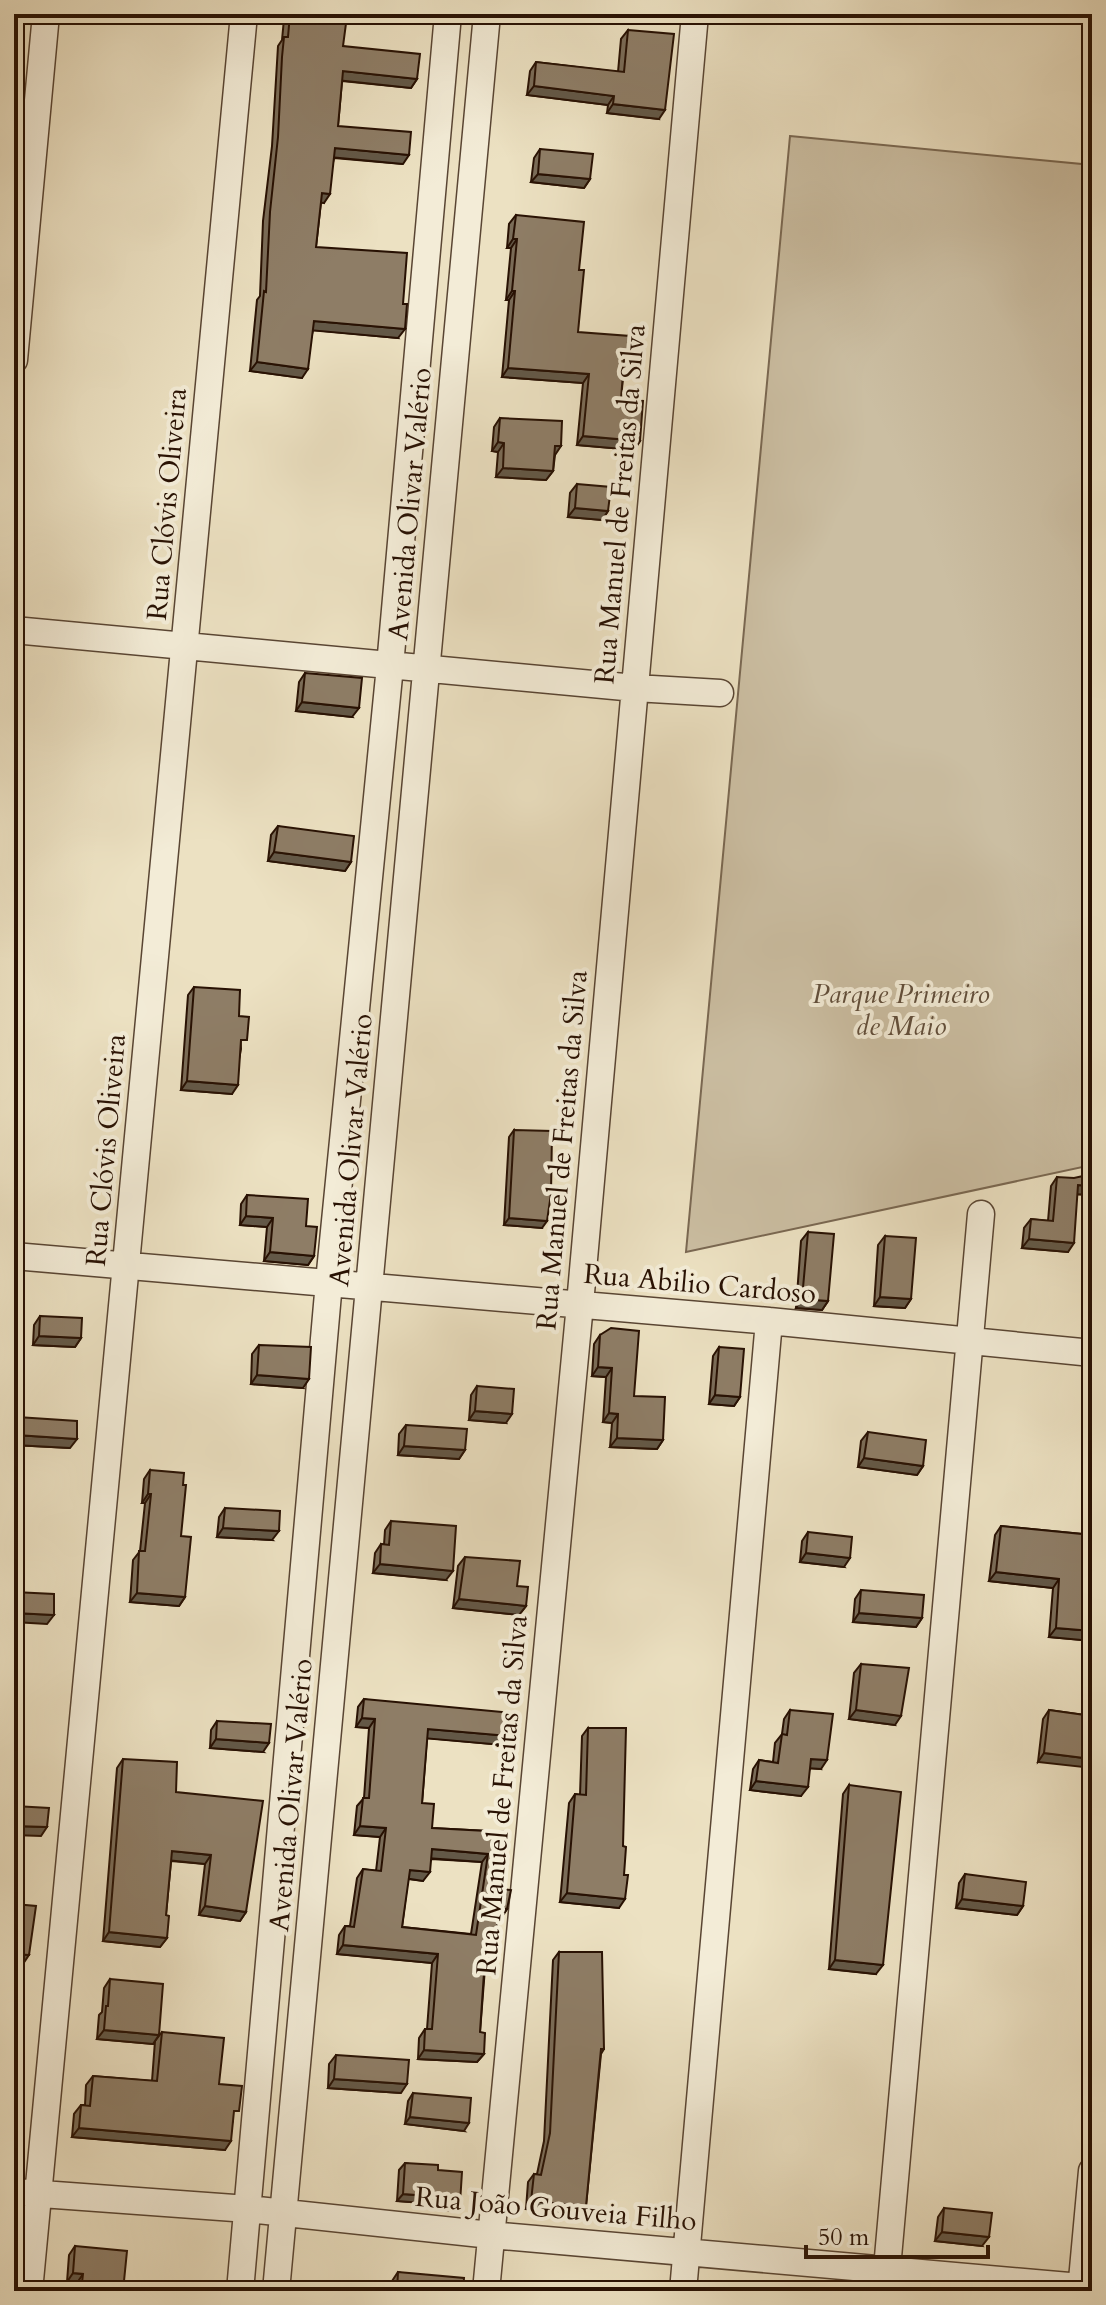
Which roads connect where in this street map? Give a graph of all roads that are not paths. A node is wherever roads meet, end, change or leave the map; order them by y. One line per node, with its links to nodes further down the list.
1 (46, 14): 6 (street)
2 (244, 14): 8 (street, Rua Clóvis Oliveira)
3 (448, 14): 9 (street)
4 (487, 14): 10 (street, Avenida Olivar Valério)
5 (695, 14): 11 (street, Rua Manuel de Freitas da Silva)
6 (14, 360)
7 (14, 630): 8 (street)
8 (185, 646): 9 (street); 15 (street, Rua Clóvis Oliveira)
9 (390, 666): 10 (street); 16 (street)
10 (426, 668): 11 (street); 17 (street, Avenida Olivar Valério)
11 (635, 688): 12 (street); 18 (street, Rua Manuel de Freitas da Silva)
12 (720, 693)
13 (981, 1214): 20 (street)
14 (14, 1256): 15 (street, Rua Abilio Cardoso)
15 (126, 1266): 16 (street, Rua Abilio Cardoso); 23 (street, Rua Clóvis Oliveira)
16 (329, 1282): 17 (street, Rua Abilio Cardoso); 24 (street)
17 (369, 1288): 18 (street, Rua Abilio Cardoso); 25 (street, Avenida Olivar Valério)
18 (580, 1304): 19 (street, Rua Abilio Cardoso); 26 (street, Rua Manuel de Freitas da Silva)
19 (769, 1321): 20 (street, Rua Abilio Cardoso); 27 (street)
20 (970, 1341): 21 (street, Rua Abilio Cardoso); 28 (street)
21 (1092, 1353)
22 (1092, 2171): 29 (street)
23 (26, 2194): 24 (street, Rua João Gouveia Filho); 30 (street, Rua Clóvis Oliveira)
24 (248, 2209): 25 (street, Rua João Gouveia Filho); 31 (street)
25 (283, 2213): 26 (street, Rua João Gouveia Filho); 32 (street, Avenida Olivar Valério)
26 (491, 2235): 27 (street, Rua João Gouveia Filho); 33 (street, Rua Manuel de Freitas da Silva)
27 (686, 2252): 28 (street, Rua João Gouveia Filho); 34 (street)
28 (886, 2281): 29 (street, Rua João Gouveia Filho)
29 (1085, 2289)
30 (29, 2291)
31 (240, 2291)
32 (276, 2291)
33 (486, 2291)
34 (683, 2291)

